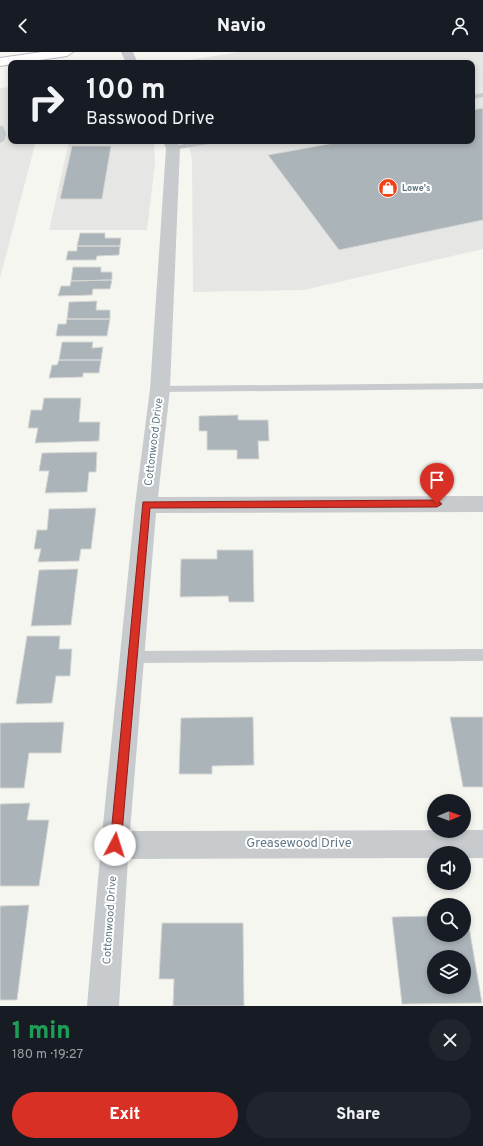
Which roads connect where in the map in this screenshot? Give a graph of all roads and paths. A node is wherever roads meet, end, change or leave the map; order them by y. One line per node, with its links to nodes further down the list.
1 (67, 52): 2 (main road)
2 (13, 60)
3 (172, 144): 5 (street, Cottonwood Drive)
4 (483, 386): 5 (lane)
5 (160, 389): 6 (street, Cottonwood Drive)
6 (146, 504): 7 (street); 9 (street, Cottonwood Drive)
7 (483, 504)
8 (483, 655): 9 (lane)
9 (132, 657): 11 (street, Cottonwood Drive)
10 (483, 844): 11 (street, Greasewood Drive)
11 (115, 845): 12 (street, Cottonwood Drive)
12 (103, 1006)

